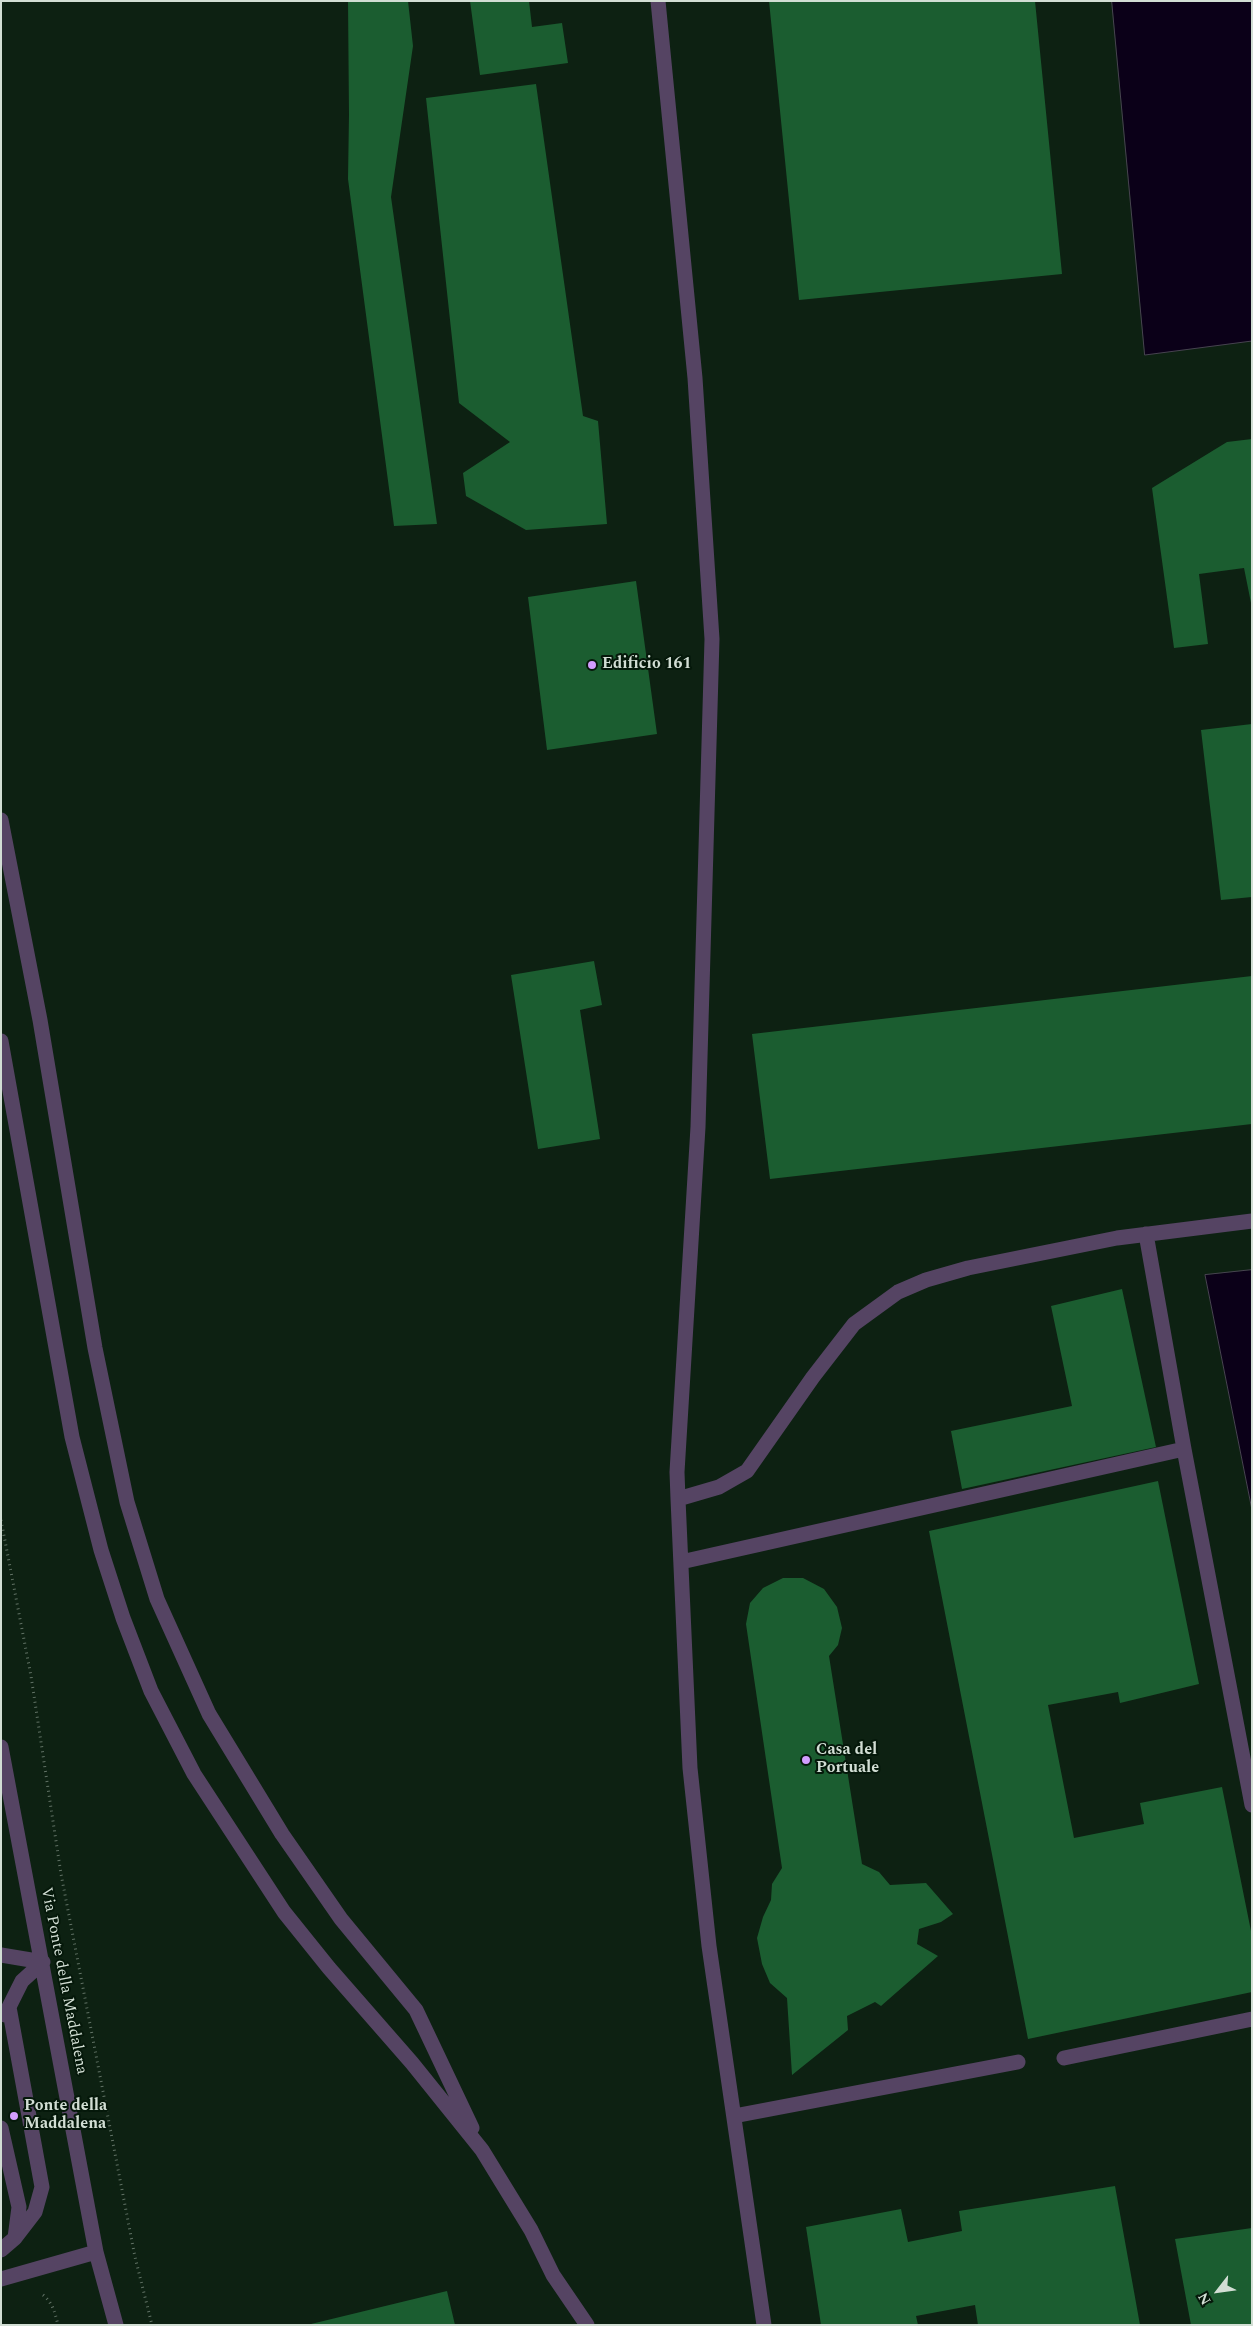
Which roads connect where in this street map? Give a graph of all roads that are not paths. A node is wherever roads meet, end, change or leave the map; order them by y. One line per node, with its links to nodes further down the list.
1 (658, 1): 7 (street)
2 (1, 820): 20 (street)
3 (1, 1041): 20 (street)
4 (1252, 1221): 5 (street)
5 (1146, 1234): 6 (street); 7 (street)
6 (1184, 1449): 8 (street); 10 (street)
7 (678, 1499): 8 (street)
8 (681, 1562): 18 (street)
9 (1, 1747): 12 (street, Via Ponte della Maddalena)
10 (1252, 1805)
11 (1, 1955): 12 (street)
12 (42, 1962): 13 (street); 23 (street, Via Ponte della Maddalena)
13 (9, 2007): 15 (street); 21 (street)
14 (1252, 2018): 16 (street)
15 (1, 2024)
16 (1064, 2058)
17 (1018, 2062): 18 (street)
18 (734, 2116): 27 (street)
19 (1, 2128): 21 (street)
20 (482, 2150): 26 (street)
21 (15, 2238): 22 (street)
22 (1, 2250)
23 (96, 2252): 24 (street); 25 (street, Via Ponte della Maddalena)
24 (1, 2279)
25 (116, 2325)
26 (587, 2325)
27 (764, 2325)

